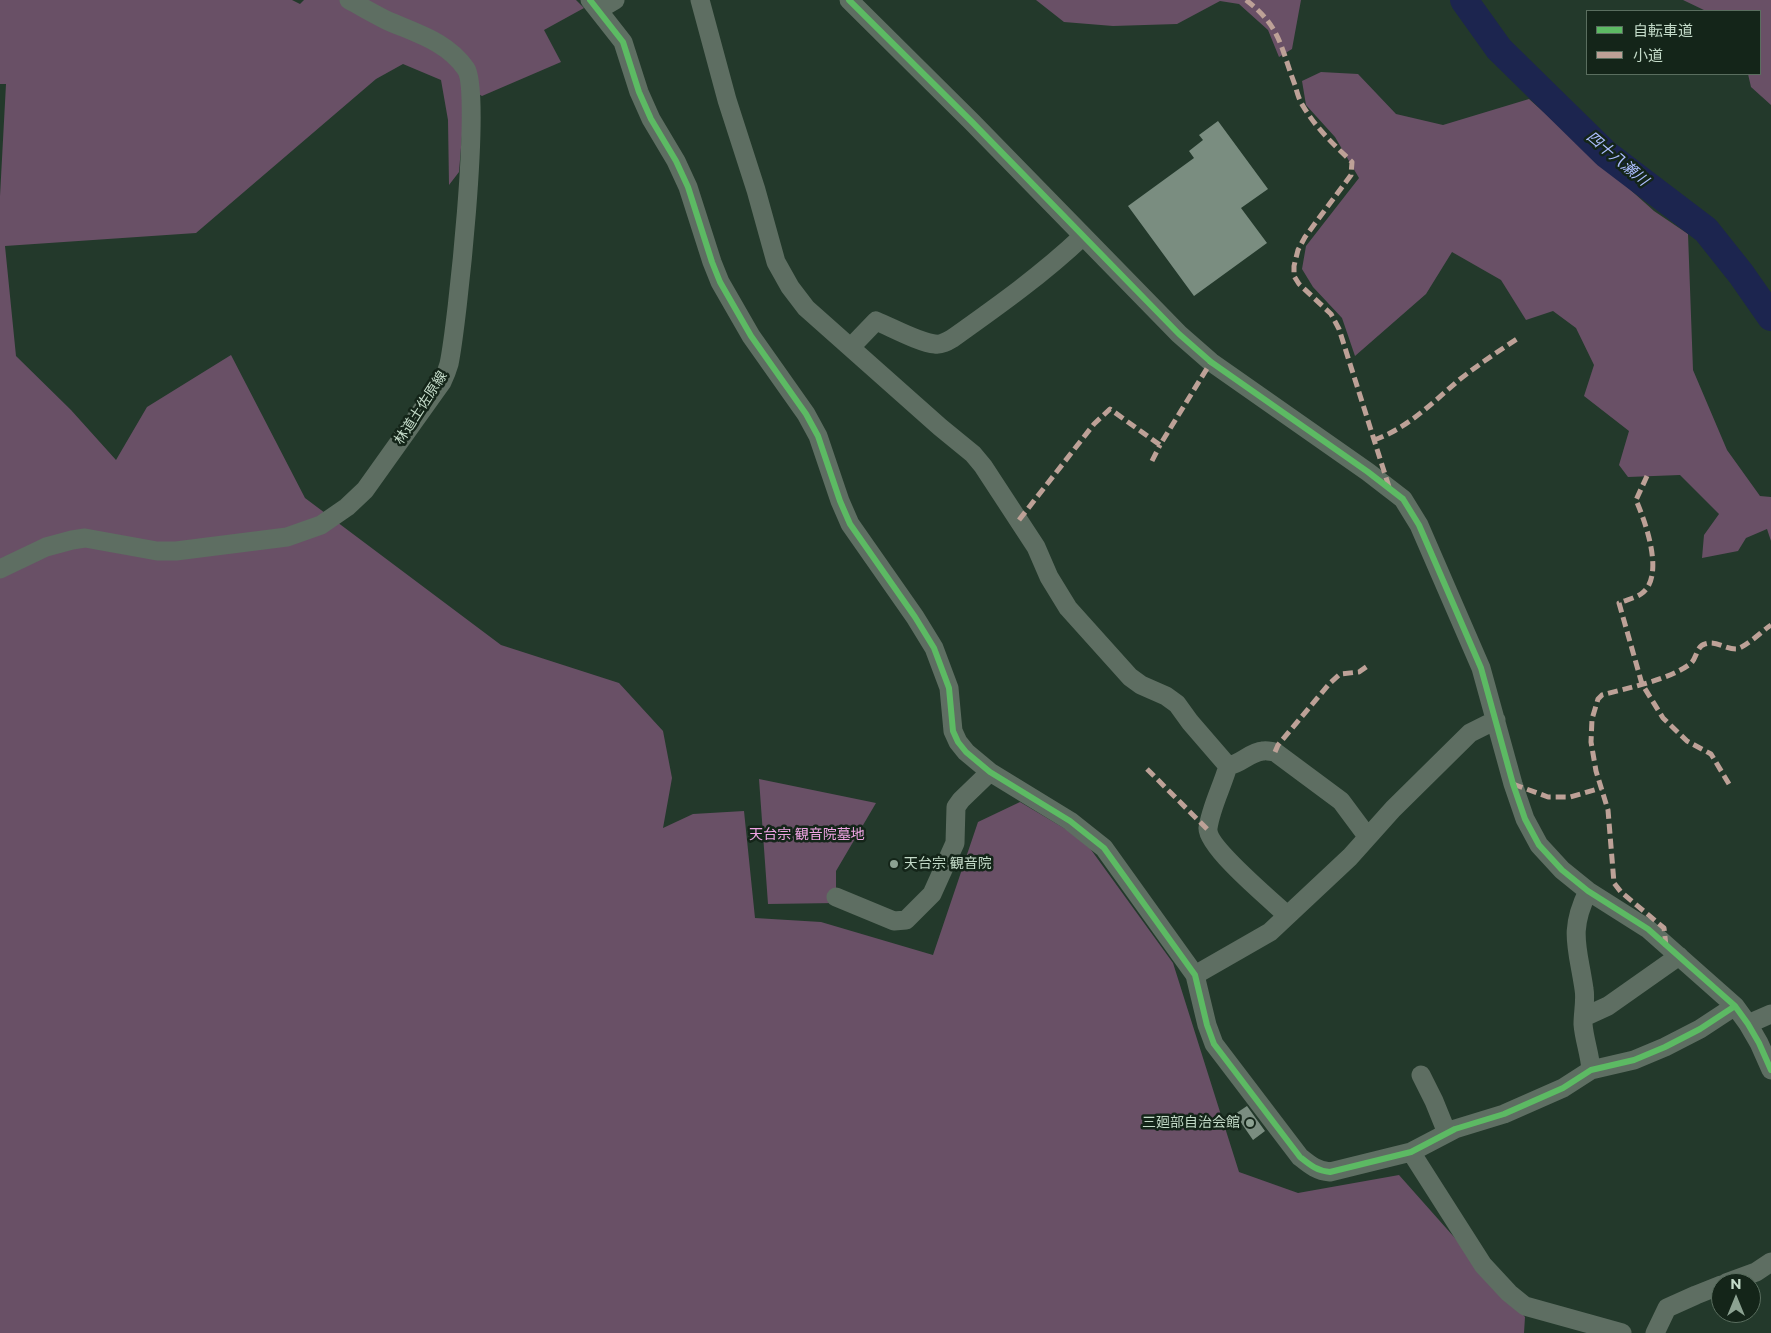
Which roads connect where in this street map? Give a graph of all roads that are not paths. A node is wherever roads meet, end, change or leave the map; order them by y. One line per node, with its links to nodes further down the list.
1 (349, 0): 8 (street, 林道土佐原線)
2 (615, 0): 5 (street)
3 (700, 0): 7 (street)
4 (849, 0): 6 (street)
5 (594, 5): 11 (street)
6 (1083, 236): 7 (street); 9 (street)
7 (851, 347): 10 (street)
8 (0, 569)
9 (1496, 720): 12 (street); 13 (street)
10 (1228, 766): 12 (street); 15 (street)
11 (990, 772): 14 (street); 17 (street)
12 (1367, 836): 15 (street)
13 (1588, 891): 16 (street); 20 (street)
14 (836, 897)
15 (1287, 915): 17 (street)
16 (1678, 956): 18 (street); 20 (street)
17 (1195, 975): 26 (street)
18 (1735, 1006): 21 (street); 22 (street)
19 (1771, 1014): 21 (street)
20 (1584, 1017): 22 (street)
21 (1748, 1024): 23 (street)
22 (1592, 1070): 25 (street)
23 (1771, 1070)
24 (1421, 1075): 25 (street)
25 (1447, 1134): 26 (street)
26 (1410, 1152): 30 (street)
27 (1771, 1262): 28 (street)
28 (1753, 1273)
29 (1711, 1289): 31 (street)
30 (1622, 1333)
31 (1655, 1333)

